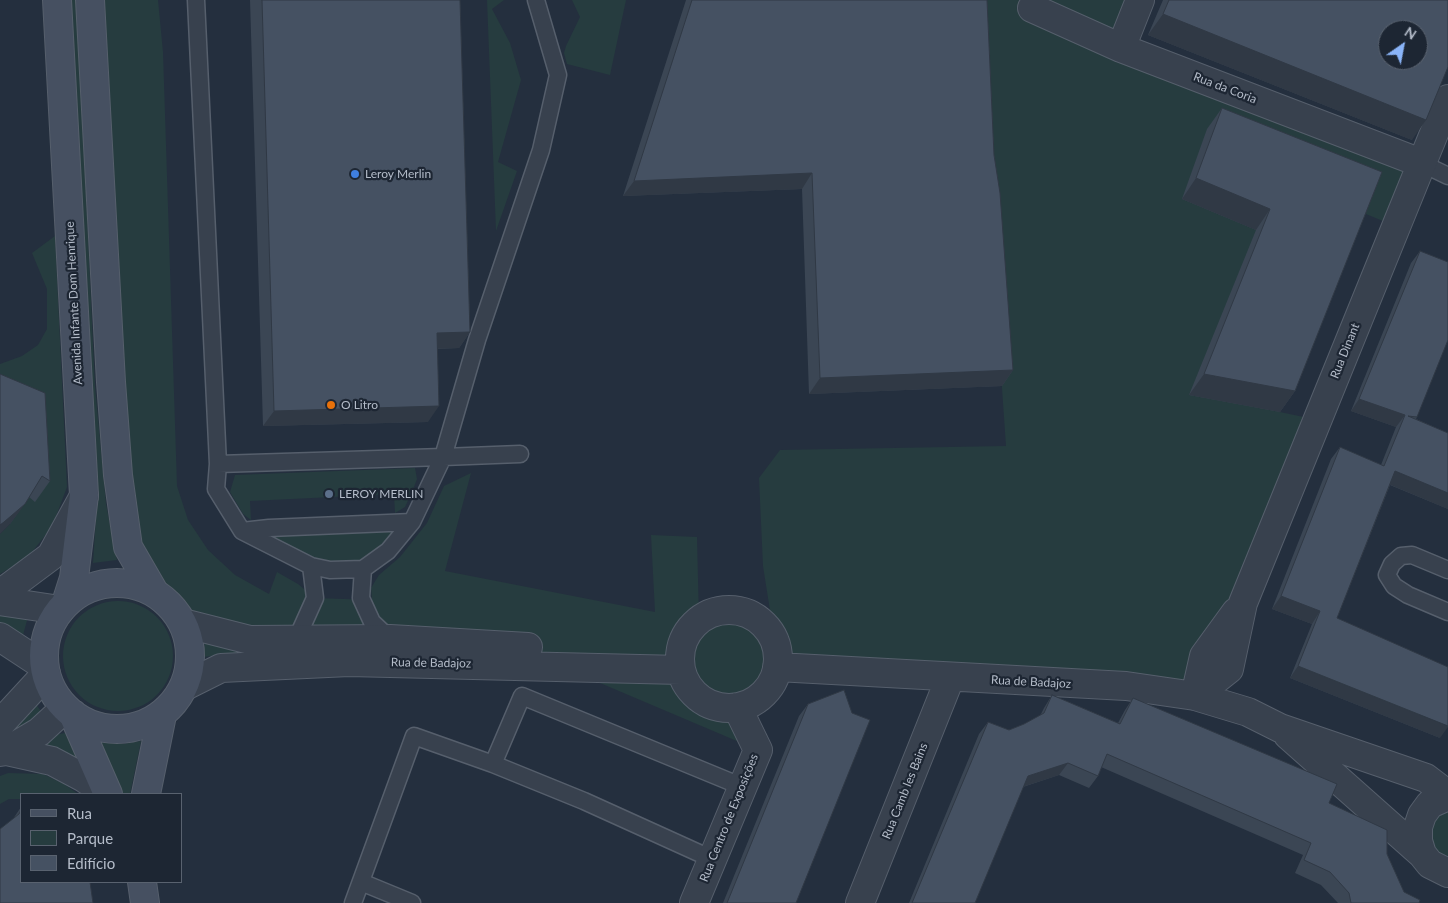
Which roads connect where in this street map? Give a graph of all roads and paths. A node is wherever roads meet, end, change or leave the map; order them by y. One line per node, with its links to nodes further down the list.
1 (57, 0): 14 (main road, Avenida Infante Dom Henrique)
2 (90, 0): 20 (main road)
3 (196, 0): 13 (lane)
4 (536, 0): 12 (lane)
5 (1140, 0): 7 (street)
6 (1032, 8): 7 (street, Rua da Coria)
7 (1121, 48): 9 (street, Rua da Coria)
8 (1448, 100): 9 (street, Rua Dinant)
9 (1421, 163): 10 (lane); 34 (street, Rua Dinant)
10 (1448, 176)
11 (520, 454): 12 (lane)
12 (443, 457): 13 (lane); 15 (lane)
13 (218, 464): 16 (lane)
14 (84, 495): 21 (street); 23 (main road, Avenida Infante Dom Henrique)
15 (412, 522): 16 (lane); 18 (lane)
16 (242, 531): 17 (lane)
17 (311, 566): 18 (lane); 27 (lane)
18 (363, 569): 28 (lane)
19 (1448, 570): 24 (lane)
20 (154, 592): 23 (main road); 25 (main road)
21 (0, 594)
22 (0, 601): 23 (street)
23 (63, 606): 31 (main road)
24 (1448, 612)
25 (183, 624): 27 (street); 33 (main road)
26 (0, 637): 31 (street)
27 (297, 638): 28 (street)
28 (390, 639): 29 (street)
29 (681, 663): 30 (street); 33 (street, Rua de Badajoz); 35 (street)
30 (777, 667): 32 (street, Rua de Badajoz); 35 (street)
31 (45, 670): 36 (main road); 38 (street)
32 (950, 678): 34 (street, Rua de Badajoz); 56 (street, Rua Camb les Bains)
33 (185, 686): 37 (main road)
34 (1195, 696): 39 (street, Rua de Badajoz)
35 (737, 707): 42 (street, Rua Centro de Exposições)
36 (69, 711): 37 (main road); 40 (street); 44 (main road)
37 (162, 715): 45 (main road)
38 (1, 718)
39 (1280, 728): 46 (street); 47 (street)
40 (3, 751): 43 (street)
41 (493, 764): 42 (lane); 48 (lane); 50 (lane)
42 (743, 787): 48 (street, Rua Centro de Exposições)
43 (106, 793)
44 (108, 793)
45 (146, 793)
46 (1448, 795): 47 (street)
47 (1422, 854): 49 (street)
48 (712, 859): 55 (street, Rua Centro de Exposições)
49 (1448, 872)
50 (361, 882): 53 (lane); 54 (lane)
51 (142, 883): 52 (main road)
52 (145, 903)
53 (353, 903)
54 (412, 903)
55 (694, 903)
56 (860, 903)

